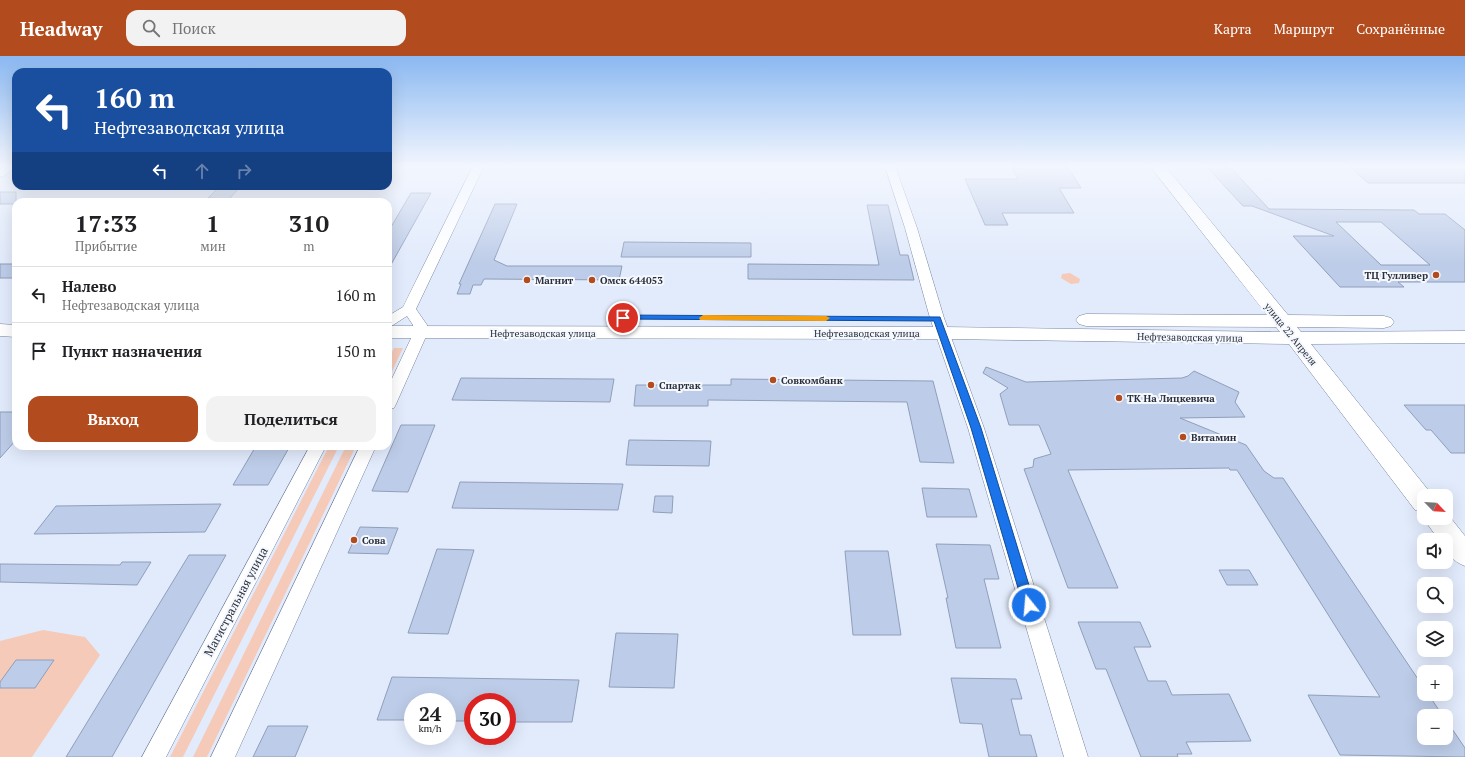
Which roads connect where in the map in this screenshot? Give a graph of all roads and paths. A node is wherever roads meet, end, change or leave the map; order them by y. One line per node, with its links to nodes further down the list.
1 (462, 199): 7 (street)
2 (901, 199): 10 (street)
3 (1183, 199): 4 (main road, улица 22 Апреля)
4 (1266, 303): 8 (main road, улица 22 Апреля); 12 (main road); 13 (main road)
5 (0, 316): 6 (main road)
6 (12, 316)
7 (401, 321): 10 (main road, Нефтезаводская улица); 18 (street)
8 (1281, 322): 12 (main road, Нефтезаводская улица); 13 (main road, улица 22 Апреля)
9 (1465, 323): 13 (main road, Нефтезаводская улица)
10 (940, 326): 12 (main road, Нефтезаводская улица); 26 (street)
11 (0, 330): 14 (main road)
12 (1256, 330): 13 (main road, Нефтезаводская улица); 17 (main road)
13 (1299, 330): 16 (main road, Нефтезаводская улица); 17 (main road, улица 22 Апреля)
14 (12, 331)
15 (1465, 337): 16 (main road, Нефтезаводская улица)
16 (1322, 338): 17 (main road)
17 (1310, 357): 21 (main road, улица 22 Апреля)
18 (392, 378)
19 (316, 450): 24 (street, Магистральная улица)
20 (366, 450): 25 (street)
21 (1417, 494)
22 (1441, 525): 23 (main road)
23 (1465, 555)
24 (154, 757)
25 (223, 757)
26 (1076, 757)

